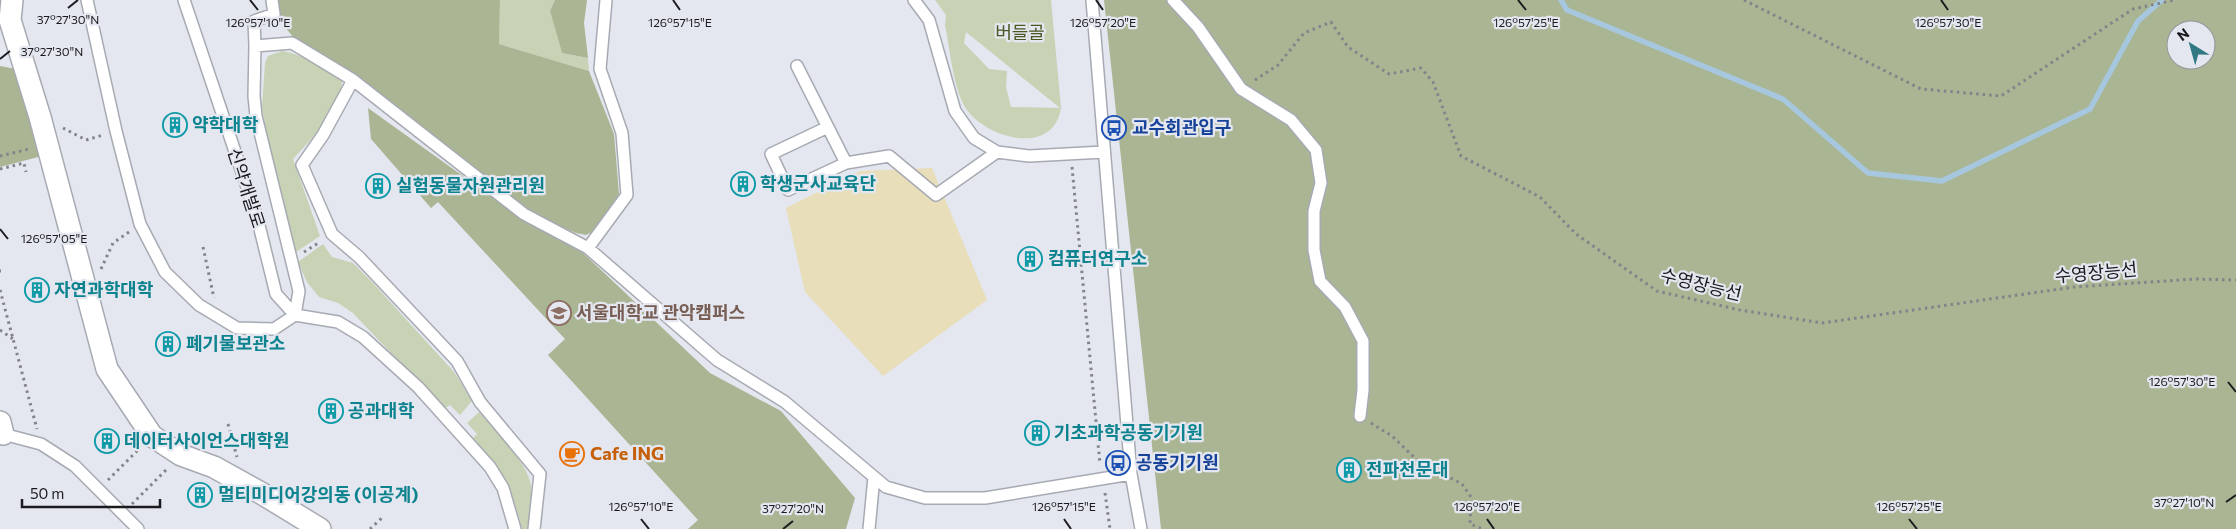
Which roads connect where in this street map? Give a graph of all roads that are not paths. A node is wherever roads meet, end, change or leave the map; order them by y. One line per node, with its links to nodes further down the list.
1 (12, 0): 23 (street)
2 (87, 0): 17 (lane)
3 (184, 0): 17 (lane, 신약개발로)
4 (272, 0): 9 (lane)
5 (606, 0): 16 (lane)
6 (914, 0): 13 (lane)
7 (1092, 0): 14 (lane)
8 (1173, 0): 18 (lane)
9 (256, 46): 11 (lane); 17 (lane)
10 (797, 66): 12 (lane)
11 (353, 80): 16 (lane); 25 (lane)
12 (828, 127): 15 (lane); 15 (lane)
13 (997, 152): 14 (lane); 15 (lane)
14 (1104, 152): 20 (lane)
15 (846, 163)
16 (588, 248): 21 (lane)
17 (295, 315): 24 (lane)
18 (1360, 416)
19 (1, 431): 22 (lane)
20 (1131, 474): 21 (lane); 27 (lane)
21 (874, 477): 26 (lane)
22 (138, 529)
23 (320, 529)
24 (515, 529)
25 (534, 529)
26 (869, 529)
27 (1141, 529)

